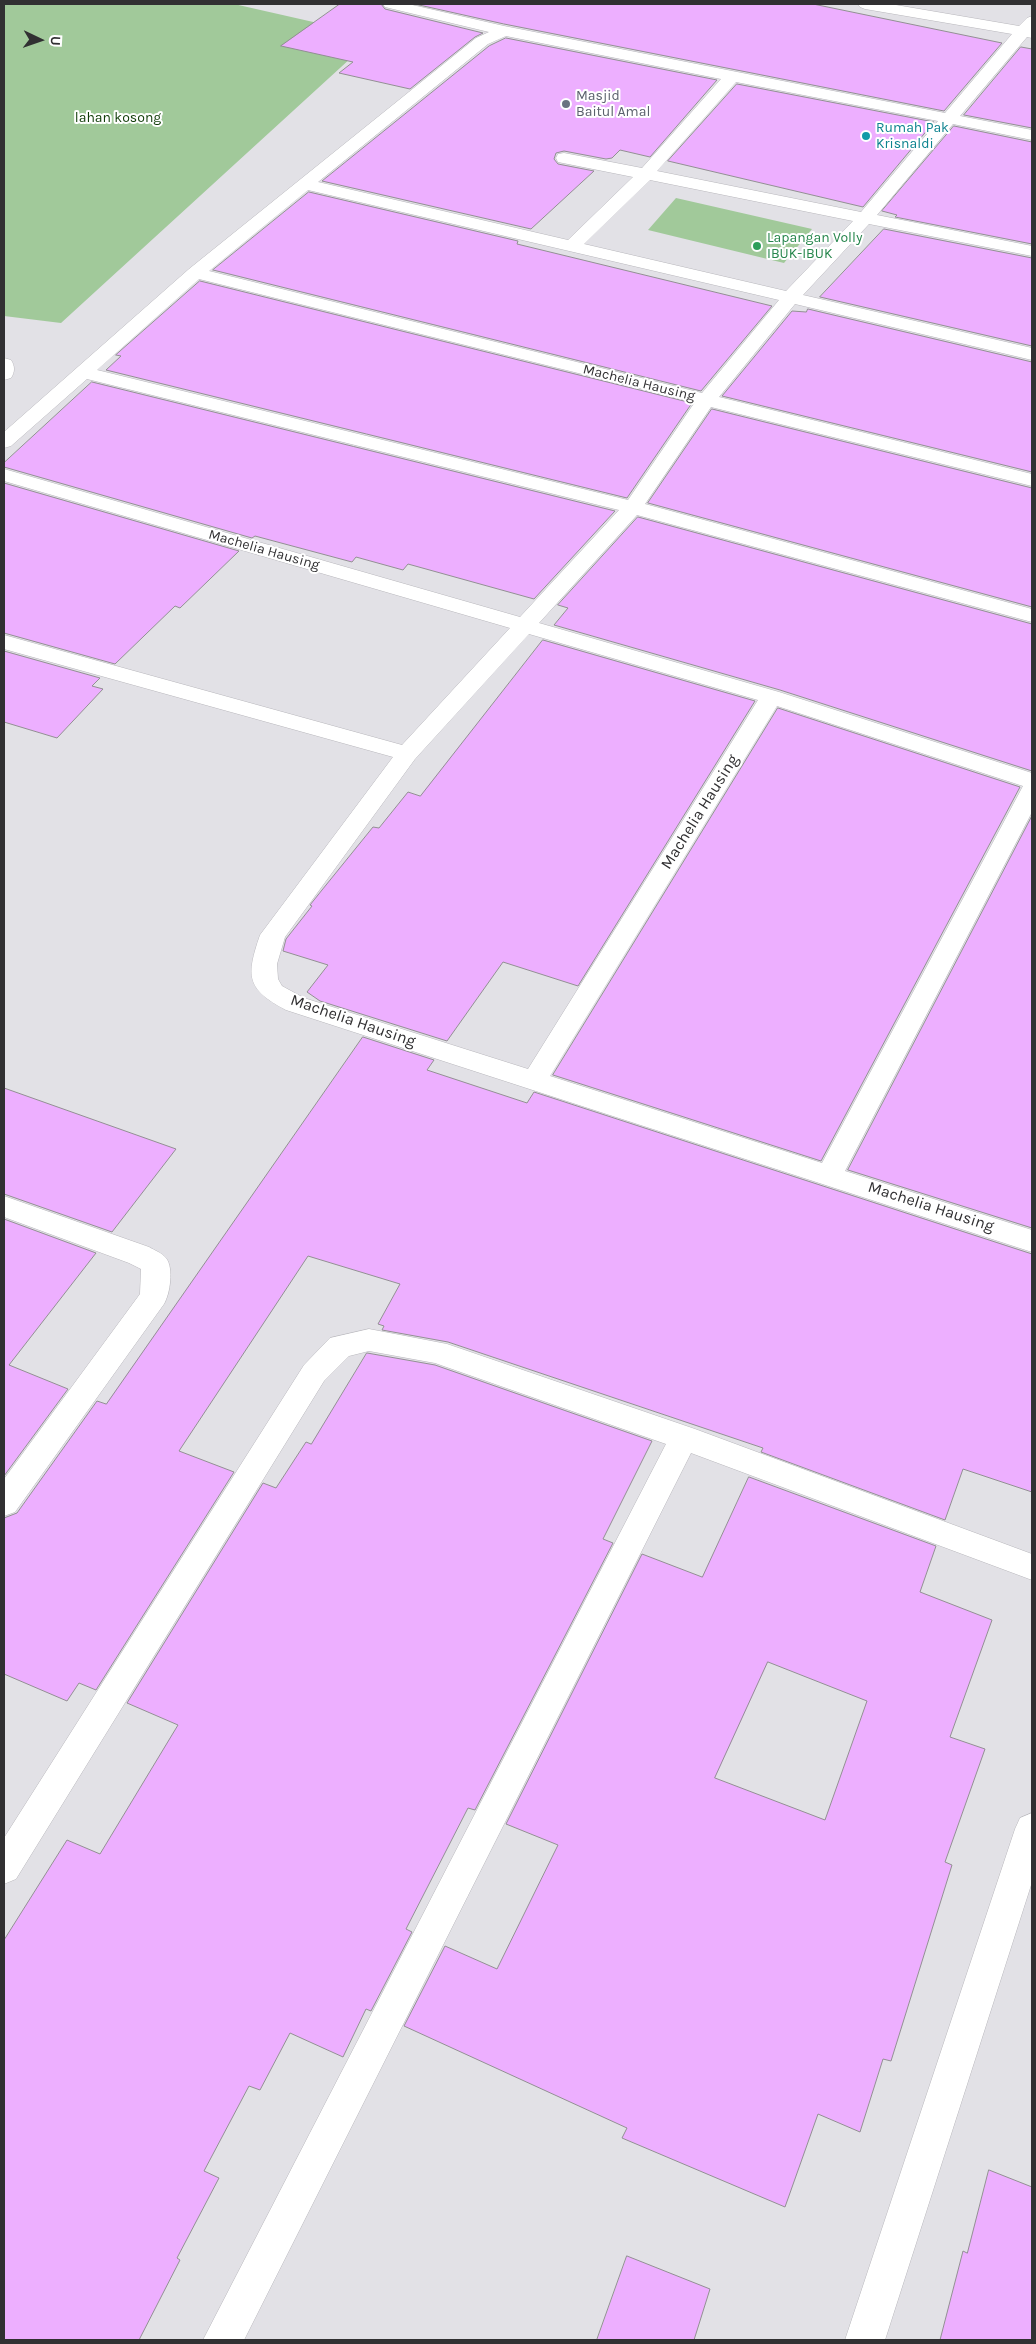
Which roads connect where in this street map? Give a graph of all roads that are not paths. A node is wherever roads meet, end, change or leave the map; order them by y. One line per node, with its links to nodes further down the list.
1 (390, 4): 4 (street)
2 (865, 4): 3 (street, Machelia Hausing)
3 (1029, 29): 6 (street, Machelia Hausing)
4 (504, 31): 5 (street); 10 (street)
5 (733, 75): 6 (street); 9 (street)
6 (949, 119): 7 (street); 11 (street, Machelia Hausing)
7 (1032, 136)
8 (564, 158): 9 (street)
9 (644, 176): 11 (street); 12 (street)
10 (304, 184): 12 (street); 14 (street)
11 (866, 217): 13 (street); 15 (street, Machelia Hausing)
12 (571, 247): 15 (street)
13 (1032, 251)
14 (195, 273): 18 (street); 20 (street, Machelia Hausing)
15 (790, 297): 16 (street); 20 (street, Machelia Hausing)
16 (1032, 354)
17 (4, 364): 19 (street)
18 (83, 372): 21 (street); 24 (street)
19 (4, 374)
20 (706, 400): 23 (street, Machelia Hausing); 24 (street, Machelia Hausing)
21 (4, 442)
22 (4, 475): 26 (street, Machelia Hausing)
23 (1032, 480)
24 (633, 507): 25 (street); 26 (street, Machelia Hausing)
25 (1032, 616)
26 (524, 625): 28 (street, Machelia Hausing); 29 (street, Machelia Hausing)
27 (4, 642): 29 (street)
28 (771, 697): 30 (street, Machelia Hausing); 32 (street, Machelia Hausing)
29 (407, 754): 32 (street, Machelia Hausing)
30 (1032, 780)
31 (1032, 790): 33 (street)
32 (534, 1081): 33 (street, Machelia Hausing)
33 (830, 1174): 35 (street, Machelia Hausing)
34 (4, 1206): 37 (street)
35 (1032, 1241)
36 (684, 1438): 38 (street); 40 (street); 41 (street)
37 (4, 1503)
38 (1032, 1567)
39 (1032, 1829): 42 (street)
40 (4, 1868)
41 (223, 2340)
42 (865, 2340)

